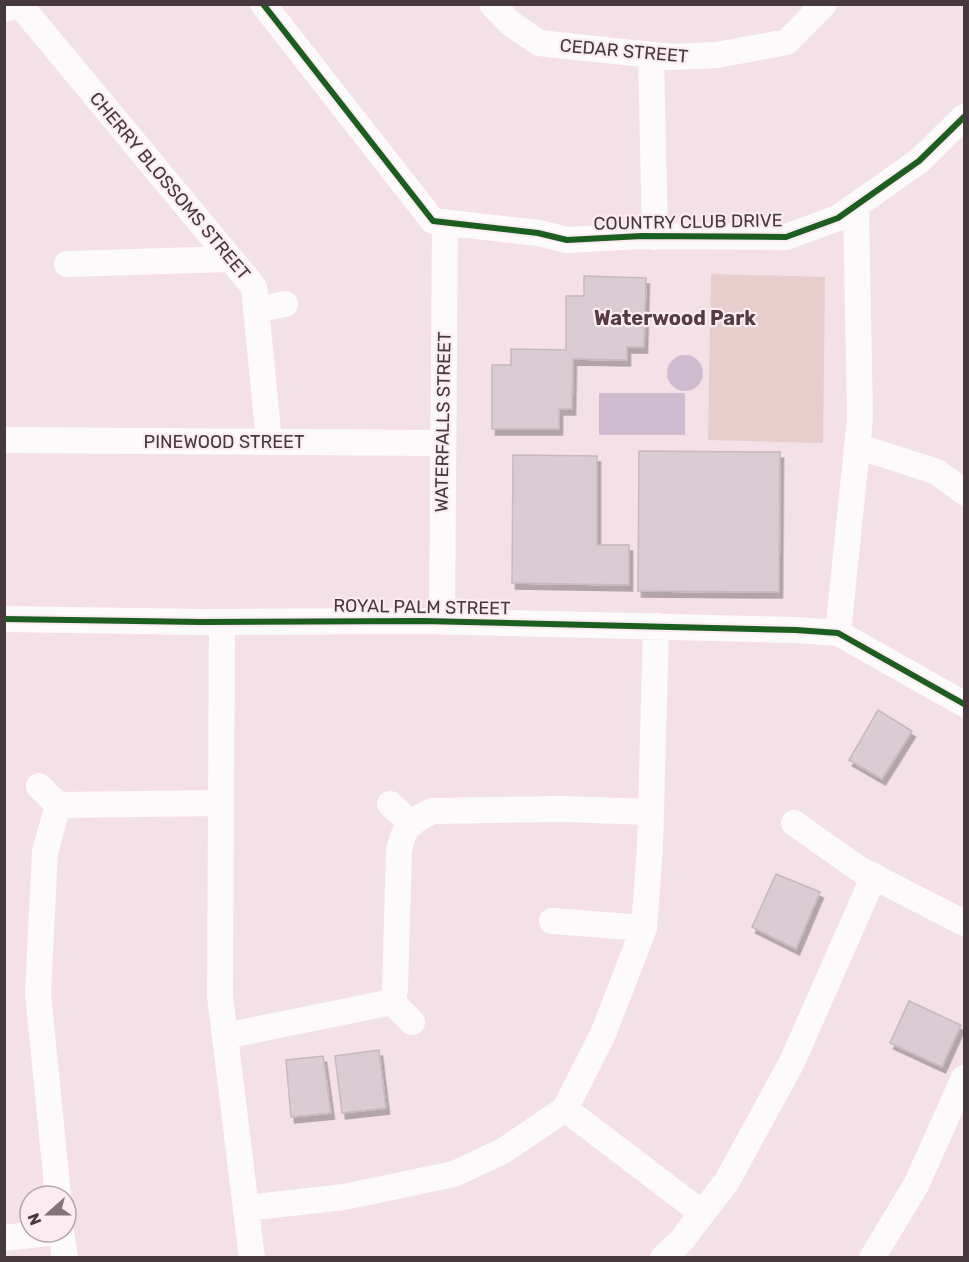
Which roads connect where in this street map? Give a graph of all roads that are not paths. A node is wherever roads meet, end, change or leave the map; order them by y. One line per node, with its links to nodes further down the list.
1 (263, 4): 8 (street, COUNTRY CLUB DRIVE)
2 (492, 4): 5 (street, CEDAR STREET)
3 (825, 4): 5 (street, CEDAR STREET)
4 (4, 9): 10 (street, CHERRY BLOSSOMS STREET)
5 (651, 55): 9 (street)
6 (964, 117): 7 (street, COUNTRY CLUB DRIVE)
7 (856, 206): 9 (street, COUNTRY CLUB DRIVE); 17 (street)
8 (445, 222): 9 (street, COUNTRY CLUB DRIVE); 16 (street, WATERFALLS STREET)
9 (655, 237)
10 (231, 259): 11 (street); 13 (street, CHERRY BLOSSOMS STREET)
11 (67, 264)
12 (285, 304): 13 (street)
13 (256, 310): 15 (street, CHERRY BLOSSOMS STREET)
14 (4, 440): 15 (street, PINEWOOD STREET)
15 (269, 442): 16 (street, PINEWOOD STREET)
16 (443, 443): 20 (street, WATERFALLS STREET)
17 (857, 446): 18 (street); 23 (street)
18 (964, 492)
19 (4, 620): 21 (street, ROYAL PALM STREET)
20 (442, 621): 21 (street, ROYAL PALM STREET); 22 (street, ROYAL PALM STREET)
21 (222, 622): 26 (street)
22 (656, 626): 23 (street, ROYAL PALM STREET); 29 (street)
23 (838, 633): 24 (street)
24 (964, 704)
25 (39, 786): 28 (street)
26 (221, 803): 28 (street); 38 (street)
27 (390, 804): 30 (street)
28 (58, 805): 41 (street)
29 (651, 812): 30 (street); 35 (street)
30 (411, 824): 36 (street)
31 (794, 824): 32 (street)
32 (874, 876): 34 (street); 43 (street)
33 (552, 921): 35 (street)
34 (964, 923)
35 (644, 928): 40 (street)
36 (392, 1002): 37 (street); 38 (street)
37 (411, 1022)
38 (225, 1036): 42 (street)
39 (964, 1078): 46 (street)
40 (565, 1109): 42 (street); 43 (street)
41 (57, 1184)
42 (246, 1208): 44 (street)
43 (702, 1213): 45 (street)
44 (252, 1257)
45 (663, 1257)
46 (872, 1257)

